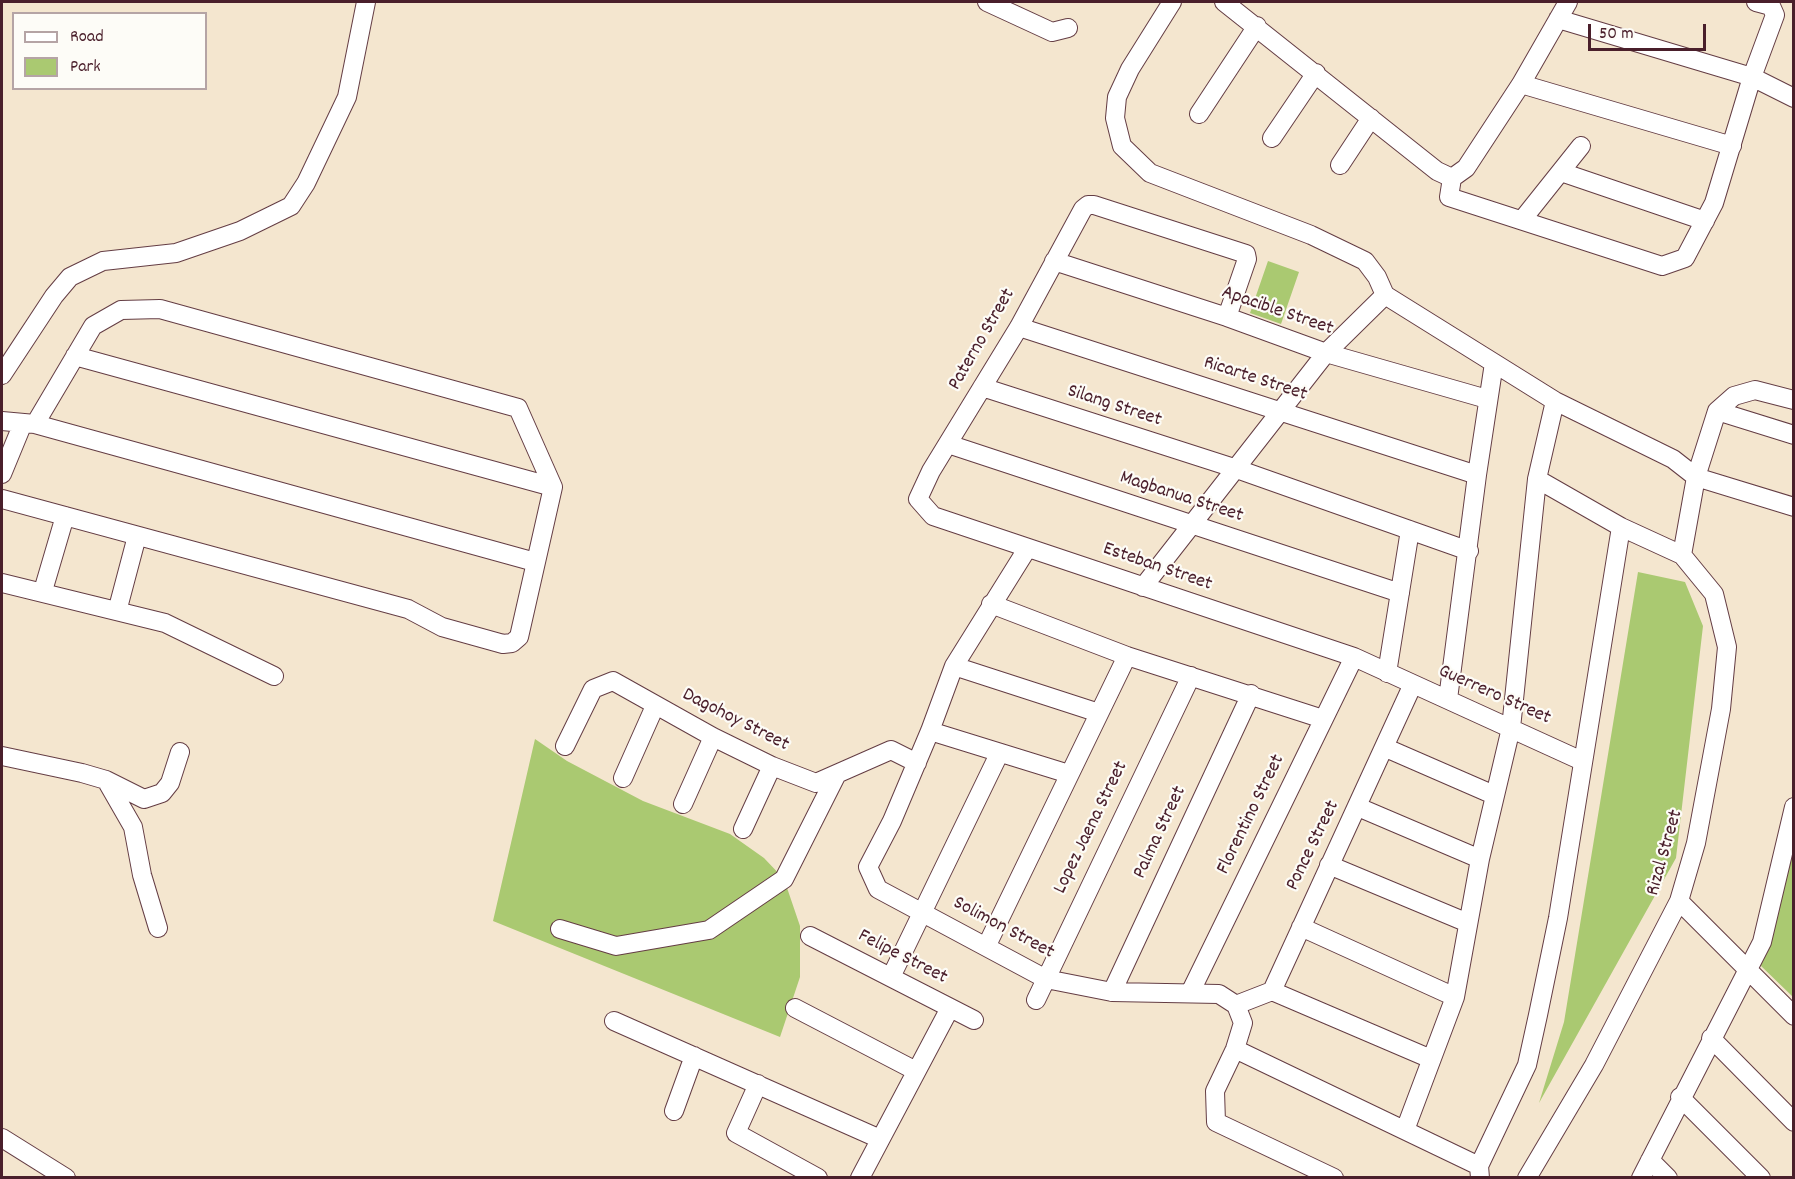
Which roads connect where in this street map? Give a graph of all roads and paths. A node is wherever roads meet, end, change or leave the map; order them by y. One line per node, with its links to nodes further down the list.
1 (366, 2): 31 (street)
2 (987, 2): 9 (street)
3 (1172, 2): 25 (street)
4 (1224, 2): 8 (street)
5 (1568, 2): 7 (street)
6 (1756, 2): 11 (street)
7 (1558, 19): 11 (street); 12 (street)
8 (1257, 26): 10 (street); 14 (street)
9 (1068, 28)
10 (1316, 74): 15 (street); 16 (street)
11 (1752, 77): 13 (street); 18 (street)
12 (1521, 84): 18 (street); 21 (street)
13 (1794, 98)
14 (1199, 114)
15 (1371, 118): 19 (street); 21 (street)
16 (1272, 138)
17 (1581, 146): 20 (street)
18 (1732, 146): 23 (street)
19 (1340, 165)
20 (1561, 172): 22 (street); 23 (street)
21 (1452, 177): 22 (street)
22 (1522, 220): 23 (street)
23 (1705, 221)
24 (1054, 261): 26 (street, Apacible Street); 26 (street, Paterno Street); 27 (street, Paterno Street)
25 (1385, 295): 28 (street); 30 (street)
26 (1227, 317): 28 (street, Apacible Street)
27 (1019, 327): 32 (street, Paterno Street); 38 (street, Ricarte Street)
28 (1326, 353): 33 (street, Apacible Street); 38 (street)
29 (75, 356): 40 (street); 48 (street); 48 (street)
30 (1494, 363): 33 (street); 35 (street)
31 (2, 375)
32 (982, 387): 42 (street, Paterno Street); 43 (street, Silang Street)
33 (1487, 399): 45 (street)
34 (1794, 400): 37 (street)
35 (1556, 401): 46 (street); 47 (street)
36 (2, 409): 40 (street)
37 (1717, 411): 41 (street); 46 (street)
38 (1278, 412): 43 (street); 45 (street, Ricarte Street)
39 (2, 421): 40 (street)
40 (29, 423): 44 (street); 60 (street)
41 (1794, 435)
42 (948, 444): 50 (street, Paterno Street); 53 (street, Magbanua Street)
43 (1234, 468): 53 (street); 55 (street, Silang Street)
44 (2, 474)
45 (1477, 475): 58 (street)
46 (1696, 477): 51 (street); 59 (street)
47 (1537, 479): 54 (street); 79 (street)
48 (554, 486): 60 (street)
49 (2, 499): 52 (street)
50 (918, 499): 57 (street, Esteban Street)
51 (1794, 507)
52 (65, 516): 56 (street); 62 (street)
53 (1190, 525): 63 (street); 64 (street, Magbanua Street)
54 (1621, 527): 59 (street); 87 (street)
55 (1410, 530): 58 (street, Silang Street); 64 (street)
56 (137, 536): 60 (street); 65 (street)
57 (1027, 549): 63 (street, Esteban Street); 66 (street, Solimon Street)
58 (1469, 550): 75 (street)
59 (1682, 555): 101 (street, Rizal Street)
60 (535, 562)
61 (2, 584): 71 (street)
62 (45, 584)
63 (1143, 587): 68 (street, Esteban Street)
64 (1401, 593): 70 (street)
65 (119, 604)
66 (991, 604): 67 (street); 69 (street, Solimon Street)
67 (1127, 656): 72 (street); 77 (street)
68 (1354, 657): 70 (street, Esteban Street); 78 (street, Florentino Street)
69 (954, 666): 77 (street); 80 (street, Solimon Street)
70 (1387, 673): 73 (street, Guerrero Street)
71 (274, 676)
72 (1191, 676): 74 (street); 111 (street, Lopez Jaena Street)
73 (1413, 684): 75 (street, Guerrero Street); 83 (street, Ponce Street)
74 (1251, 694): 78 (street); 113 (street, Palma Street)
75 (1448, 699): 79 (street, Guerrero Street)
76 (655, 706): 81 (street, Dagohoy Street); 82 (street, Dagohoy Street); 92 (street)
77 (1099, 713): 91 (street)
78 (1323, 719): 114 (street, Florentino Street)
79 (1511, 728): 87 (street, Guerrero Street); 94 (street)
80 (930, 731): 85 (street); 88 (street, Solimon Street)
81 (713, 737): 89 (street, Dagohoy Street); 95 (street)
82 (565, 746)
83 (1386, 748): 94 (street); 96 (street, Ponce Street)
84 (180, 752): 93 (street)
85 (999, 754): 91 (street); 102 (street)
86 (2, 756): 93 (street)
87 (1582, 761): 136 (street)
88 (917, 763): 90 (street, Dagohoy Street); 102 (street, Solimon Street)
89 (772, 766): 90 (street, Dagohoy Street); 98 (street)
90 (837, 774): 106 (street)
91 (1069, 774): 108 (street)
92 (623, 778)
93 (106, 780): 105 (street)
94 (1494, 795): 99 (street)
95 (683, 804)
96 (1358, 807): 99 (street); 100 (street, Ponce Street)
97 (1794, 807): 109 (street)
98 (743, 829)
99 (1480, 859): 103 (street)
100 (1329, 865): 103 (street); 104 (street, Ponce Street)
101 (1679, 900): 109 (street); 141 (street, Rizal Street)
102 (924, 913): 108 (street, Solimon Street); 110 (street)
103 (1468, 923): 115 (street)
104 (1301, 927): 112 (street, Ponce Street); 115 (street)
105 (158, 928)
106 (560, 929)
107 (810, 936): 110 (street, Felipe Street)
108 (987, 945): 111 (street, Solimon Street)
109 (1748, 969): 120 (street); 123 (street)
110 (891, 977): 119 (street, Felipe Street)
111 (1046, 979): 113 (street, Solimon Street); 116 (street, Lopez Jaena Street)
112 (1272, 991): 117 (street); 126 (street)
113 (1112, 992): 114 (street, Solimon Street)
114 (1190, 993): 117 (street, Solimon Street)
115 (1455, 997): 126 (street)
116 (1036, 1000)
117 (1236, 1005): 124 (street)
118 (795, 1008): 127 (street)
119 (950, 1008): 121 (street, Felipe Street); 127 (street)
120 (1794, 1016)
121 (974, 1020)
122 (614, 1021): 125 (street)
123 (1711, 1038): 129 (street); 131 (street)
124 (1235, 1049): 132 (street); 140 (street)
125 (694, 1056): 128 (street); 130 (street)
126 (1431, 1059): 132 (street)
127 (916, 1071): 134 (street)
128 (758, 1084): 134 (street); 138 (street)
129 (1680, 1097): 135 (street); 144 (street)
130 (674, 1111)
131 (1794, 1122)
132 (1405, 1130): 136 (street)
133 (2, 1138): 137 (street)
134 (880, 1139): 139 (street)
135 (1650, 1160): 142 (street); 143 (street)
136 (1479, 1172)
137 (66, 1178)
138 (818, 1178)
139 (860, 1178)
140 (1334, 1178)
141 (1527, 1178)
142 (1641, 1178)
143 (1668, 1178)
144 (1761, 1178)

